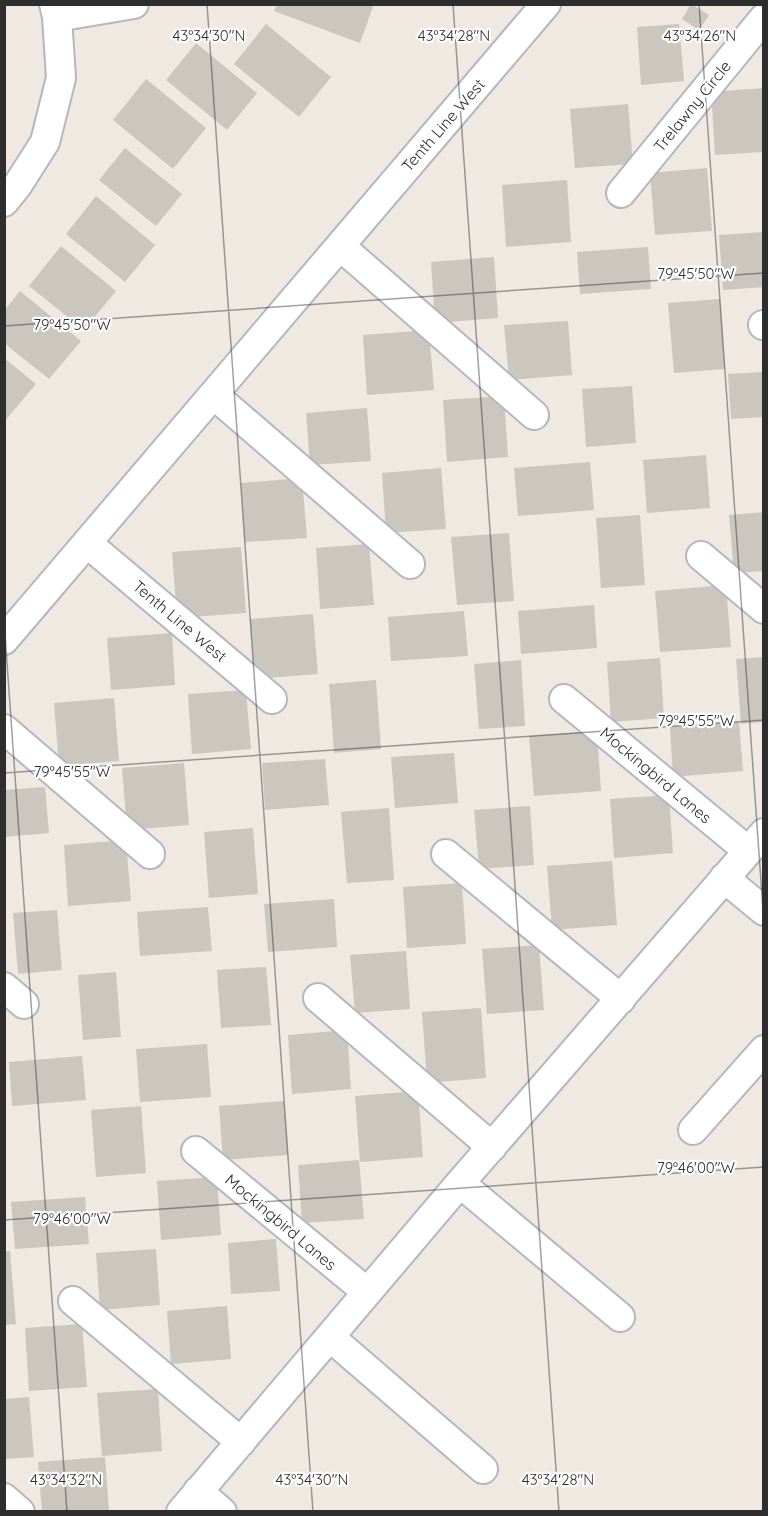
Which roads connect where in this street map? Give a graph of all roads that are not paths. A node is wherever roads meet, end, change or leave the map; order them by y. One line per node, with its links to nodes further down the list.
1 (134, 4): 4 (street)
2 (546, 4): 8 (street, Tenth Line West)
3 (745, 4): 5 (street, Trelawny Circle)
4 (55, 11): 7 (street)
5 (763, 19): 6 (street, Trelawny Circle)
6 (621, 193)
7 (4, 202)
8 (340, 246): 9 (street, Tenth Line West); 10 (street)
9 (214, 395): 11 (street, Tenth Line West); 13 (street)
10 (534, 415)
11 (87, 543): 15 (street, Tenth Line West); 16 (street, Tenth Line West)
12 (701, 556): 14 (street)
13 (410, 564)
14 (764, 609)
15 (4, 640)
16 (272, 699)
17 (564, 699): 19 (street, Mockingbird Lanes)
18 (4, 729): 20 (street)
19 (755, 842): 22 (street, Mockingbird Lanes)
20 (150, 854)
21 (446, 854): 25 (street)
22 (724, 878): 23 (street); 25 (street, Mockingbird Lanes)
23 (764, 911)
24 (318, 998): 28 (street)
25 (621, 999): 28 (street, Mockingbird Lanes)
26 (764, 1050): 27 (street)
27 (693, 1130)
28 (492, 1147): 30 (street, Mockingbird Lanes)
29 (196, 1152): 31 (street, Mockingbird Lanes)
30 (460, 1183): 31 (street, Mockingbird Lanes); 33 (street)
31 (367, 1292): 34 (street, Mockingbird Lanes)
32 (73, 1301): 35 (street)
33 (620, 1317)
34 (330, 1337): 35 (street, Mockingbird Lanes); 36 (street)
35 (241, 1442): 38 (street, Mockingbird Lanes)
36 (483, 1469)
37 (4, 1498): 39 (street)
38 (190, 1501): 40 (street, Mockingbird Lanes)
39 (20, 1512)
40 (222, 1512)

